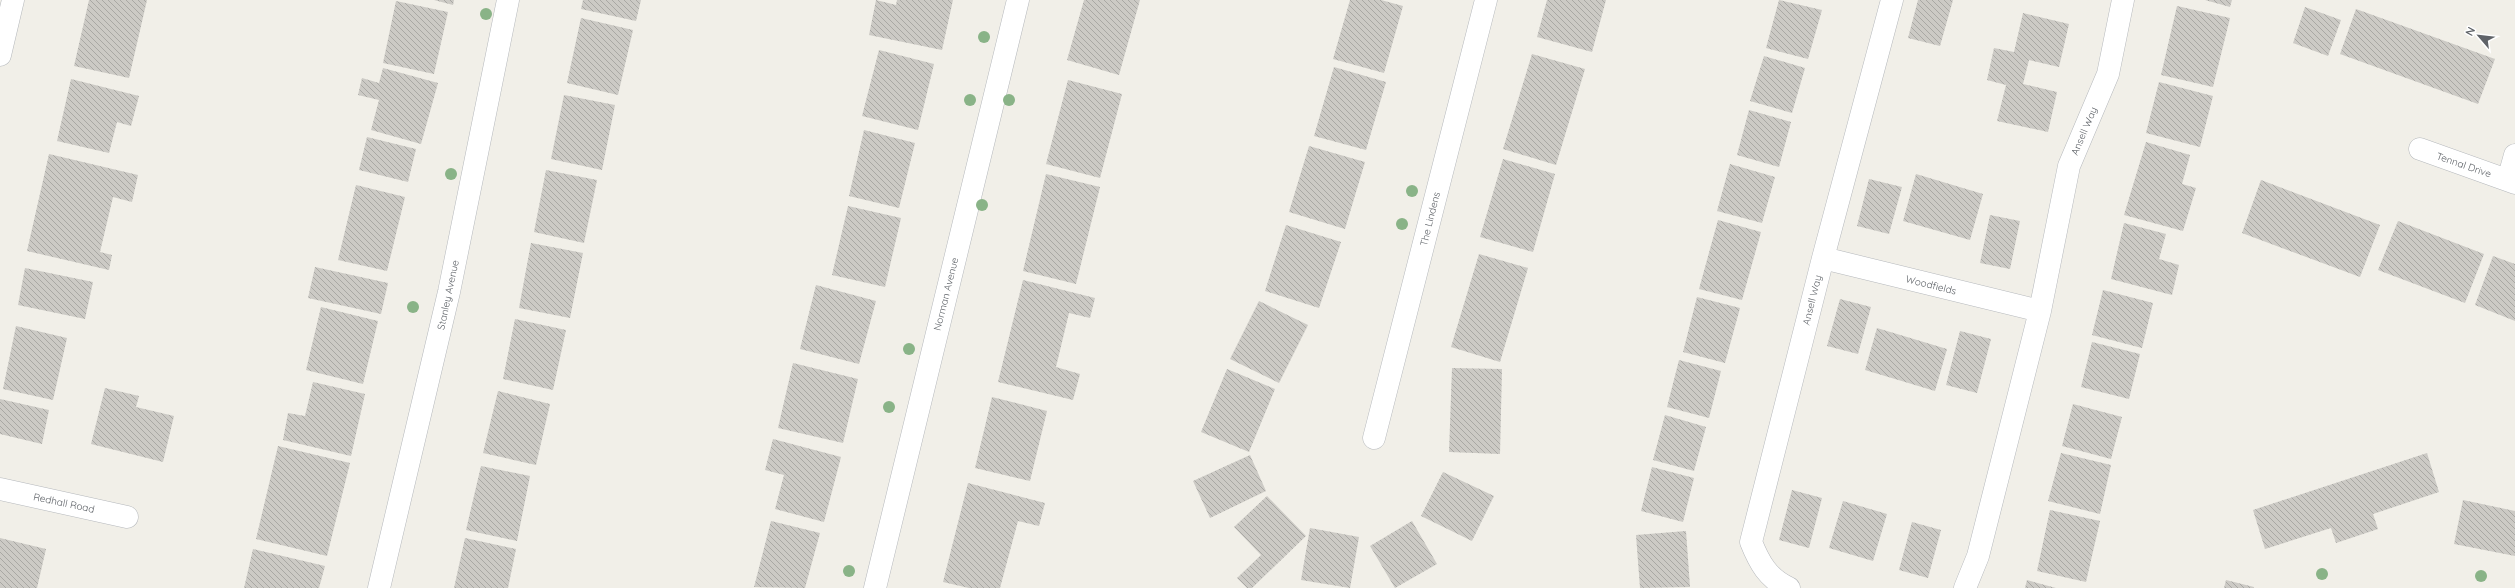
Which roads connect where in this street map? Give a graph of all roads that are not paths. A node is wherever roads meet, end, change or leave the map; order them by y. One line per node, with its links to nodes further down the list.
1 (12, 0): 7 (street)
2 (508, 0): 16 (street, Stanley Avenue)
3 (1018, 0): 17 (street, Norman Avenue)
4 (1486, 0): 13 (street, The Lindens)
5 (1892, 0): 11 (street, Ansell Way)
6 (2122, 0): 12 (street, Ansell Way)
7 (0, 55)
8 (2420, 149): 10 (street, Tennal Drive)
9 (2515, 155): 10 (street, Tennal Drive)
10 (2511, 182)
11 (1823, 258): 12 (street, Woodfields); 18 (street, Ansell Way)
12 (2040, 311): 19 (street, Ansell Way)
13 (1374, 438)
14 (0, 489): 15 (street, Redhall Road)
15 (128, 517)
16 (378, 588)
17 (875, 588)
18 (1789, 588)
19 (1965, 588)

